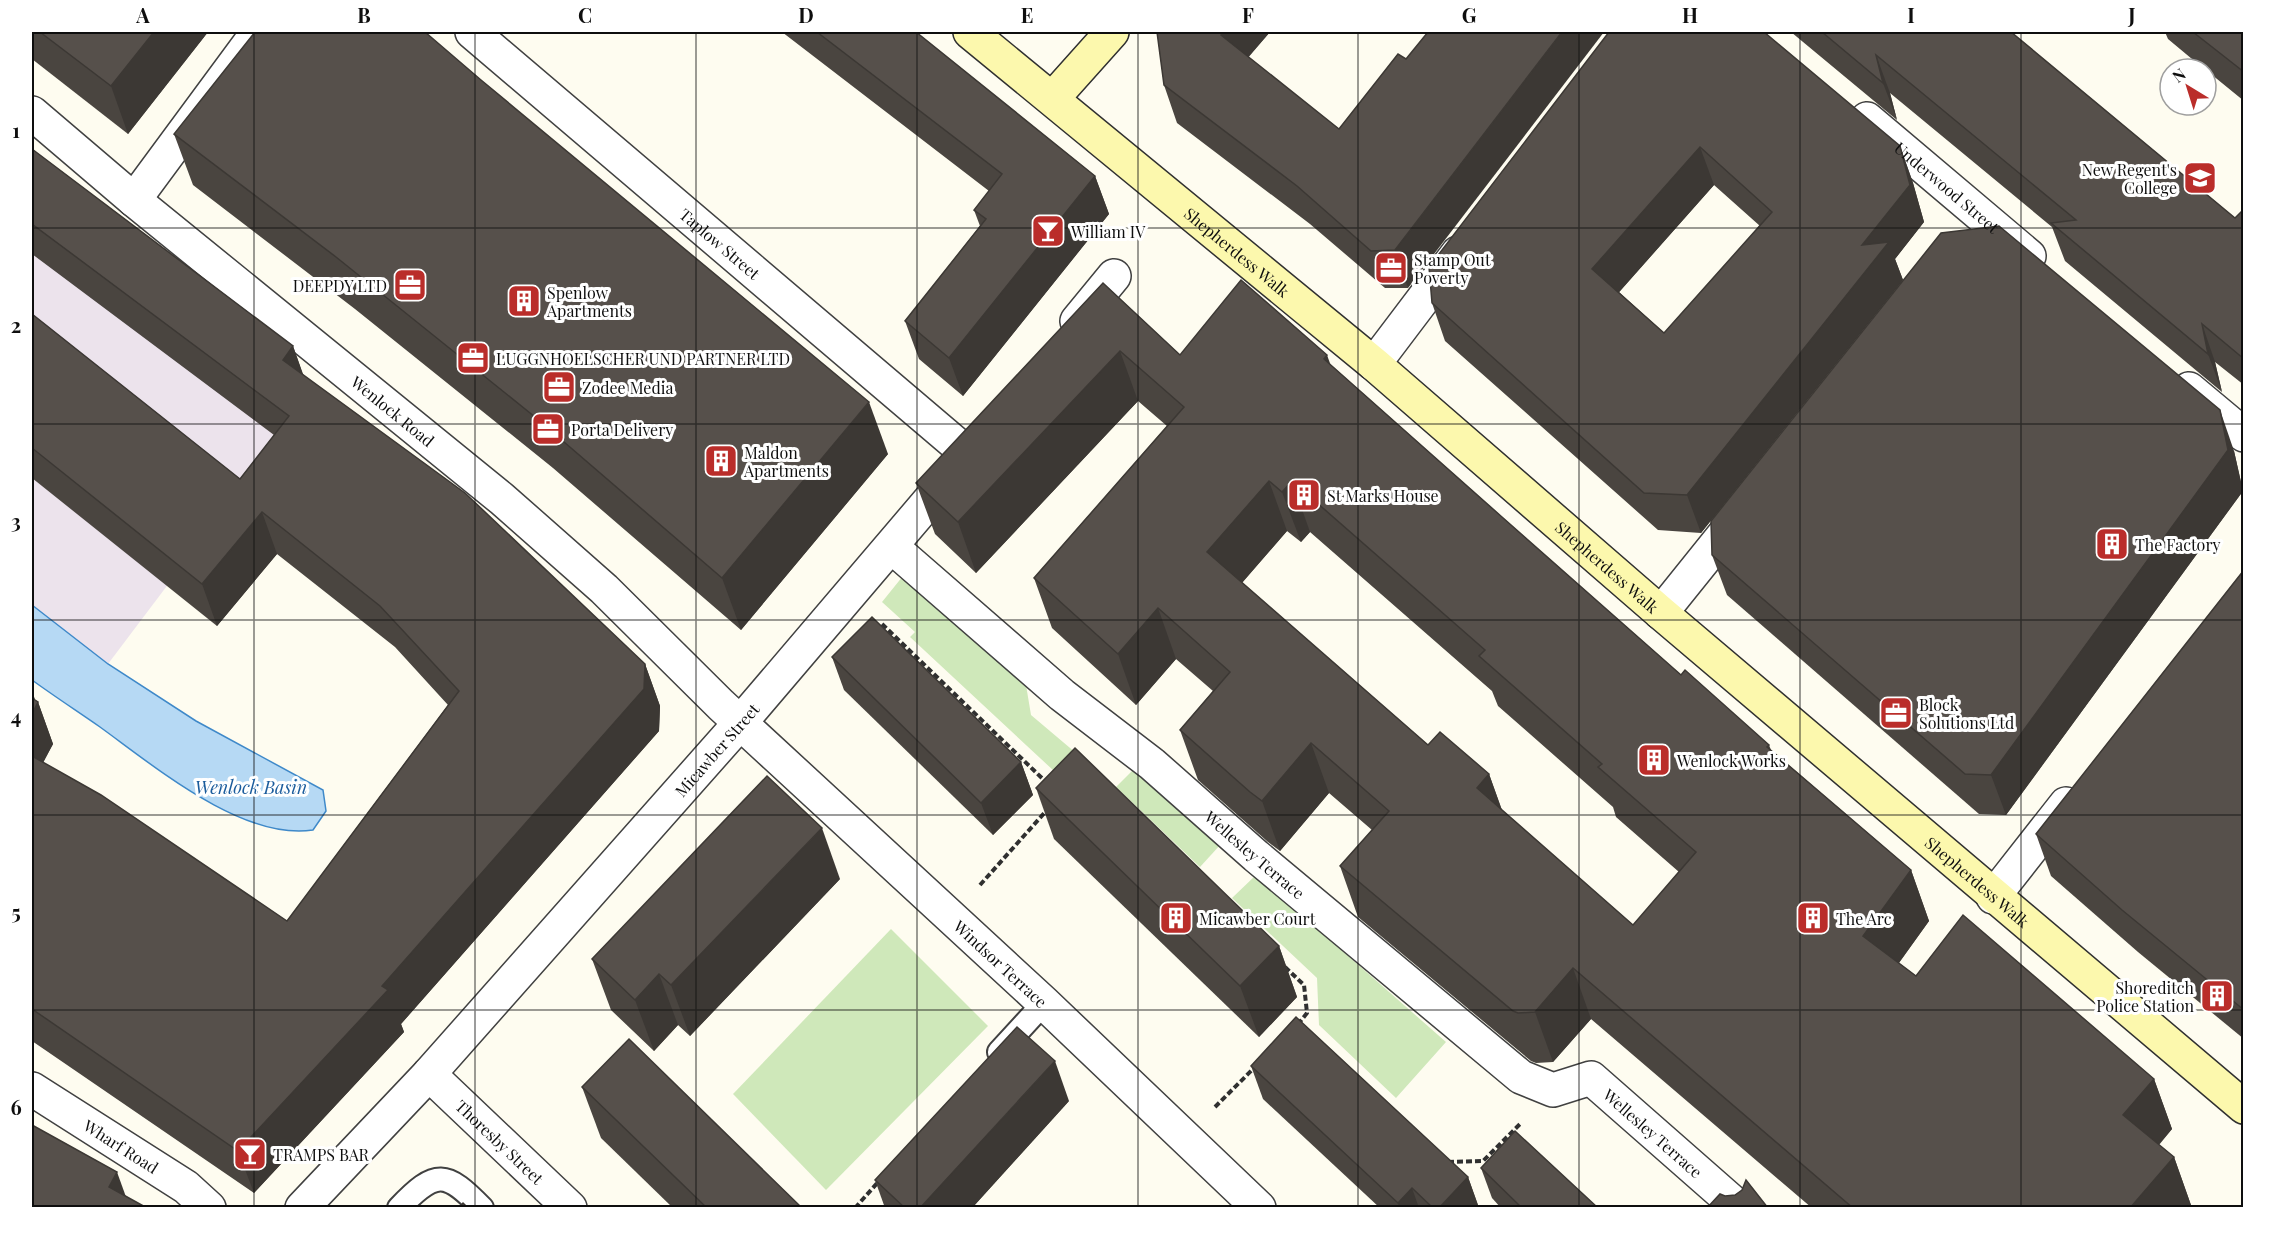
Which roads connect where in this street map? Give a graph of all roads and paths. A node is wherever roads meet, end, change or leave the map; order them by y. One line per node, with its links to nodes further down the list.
1 (258, 32): 8 (street)
2 (472, 32): 17 (street, Taplow Street)
3 (970, 32): 5 (main road, Shepherdess Walk)
4 (1112, 32): 5 (main road)
5 (1053, 98): 13 (main road, Shepherdess Walk)
6 (1843, 100): 10 (street, Underwood Street)
7 (32, 113): 8 (street, Wenlock Road)
8 (134, 200): 22 (street, Wenlock Road)
9 (1476, 230): 13 (street)
10 (2051, 274)
11 (1114, 276): 12 (street)
12 (1056, 347)
13 (1374, 364): 21 (main road, Shepherdess Walk)
14 (2170, 374): 16 (street)
15 (990, 428): 17 (street, Micawber Street)
16 (2244, 435)
17 (969, 454): 19 (street, Micawber Street)
18 (1756, 495): 21 (street)
19 (892, 547): 20 (street, Micawber Street); 35 (street, Wellesley Terrace)
20 (851, 594): 22 (street, Micawber Street); 24 (path)
21 (1660, 613): 26 (main road, Shepherdess Walk)
22 (740, 723): 27 (street, Windsor Terrace); 33 (street, Micawber Street)
23 (2084, 782): 26 (street)
24 (1052, 787)
25 (1052, 804): 27 (path)
26 (1994, 897): 36 (main road, Shepherdess Walk)
27 (951, 917): 29 (street, Windsor Terrace)
28 (1280, 962): 30 (path)
29 (1044, 1003): 32 (lane); 37 (street, Windsor Terrace)
30 (1295, 1027)
31 (1256, 1066): 37 (path)
32 (981, 1071)
33 (429, 1074): 41 (street, Micawber Street); 44 (street, Thoresby Street)
34 (32, 1089): 40 (street, Wharf Road)
35 (1553, 1090): 38 (path); 47 (street, Wellesley Terrace)
36 (2244, 1107)
37 (1184, 1137): 46 (street, Windsor Terrace)
38 (1442, 1163)
39 (887, 1173): 45 (path)
40 (209, 1208)
41 (302, 1208)
42 (399, 1208): 43 (lane)
43 (482, 1208)
44 (570, 1208)
45 (855, 1208)
46 (1259, 1208)
47 (1739, 1208)

